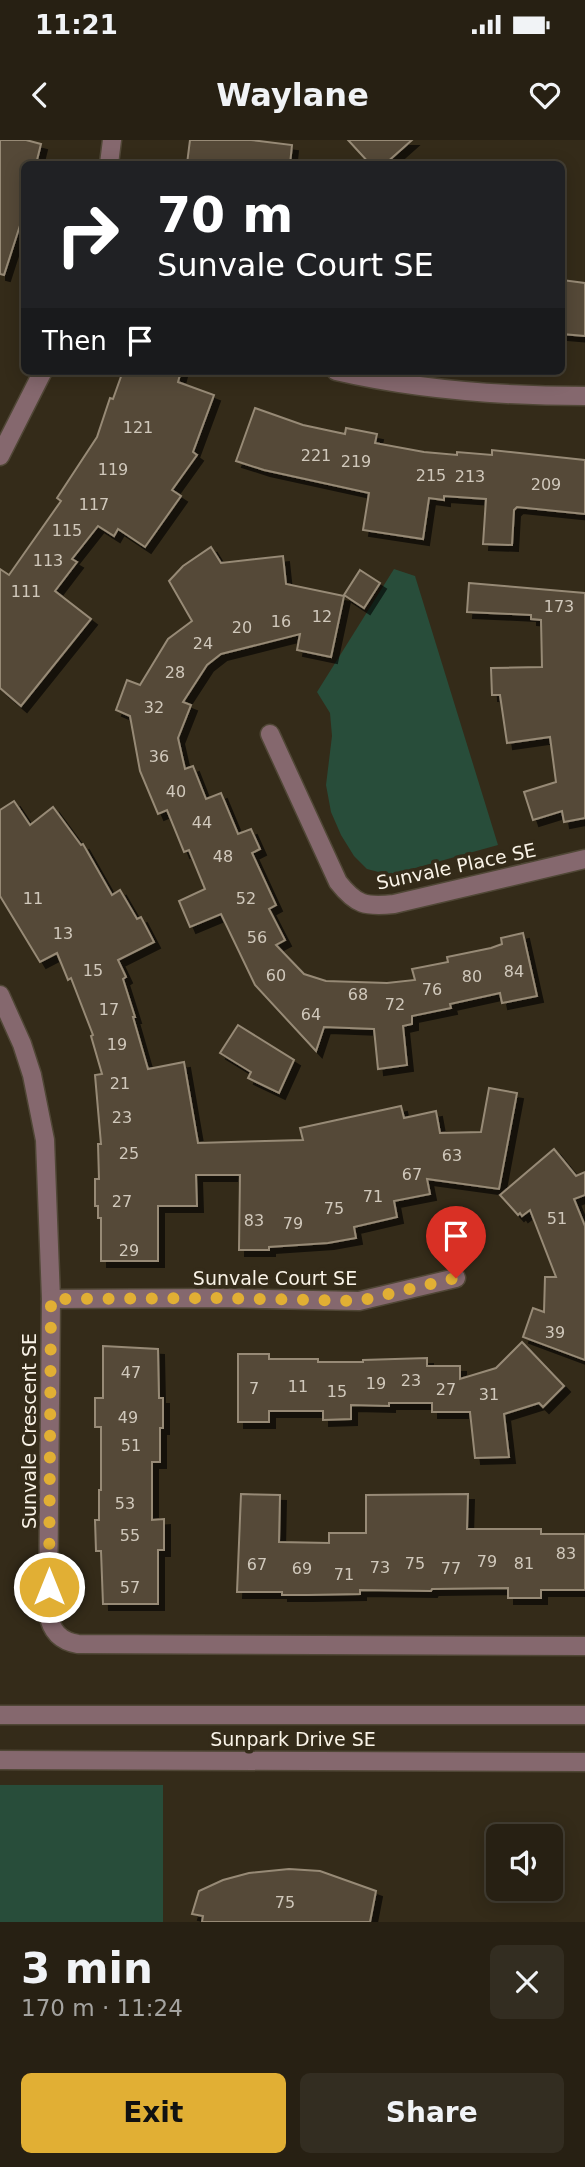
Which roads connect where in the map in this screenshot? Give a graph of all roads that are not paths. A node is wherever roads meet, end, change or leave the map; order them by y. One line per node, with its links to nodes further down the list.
1 (113, 140): 2 (street)
2 (110, 161)
3 (41, 375): 6 (street)
4 (357, 375): 5 (street)
5 (585, 396)
6 (0, 456)
7 (270, 734): 8 (street, Sunvale Place SE)
8 (585, 859)
9 (0, 995): 11 (street, Sunvale Crescent SE)
10 (456, 1278): 11 (street, Sunvale Court SE)
11 (51, 1299): 12 (street, Sunvale Crescent SE)
12 (585, 1646)
13 (0, 1715): 14 (street, Sunpark Drive SE)
14 (585, 1715)
15 (0, 1760): 16 (street, Sunpark Drive SE)
16 (585, 1762)

